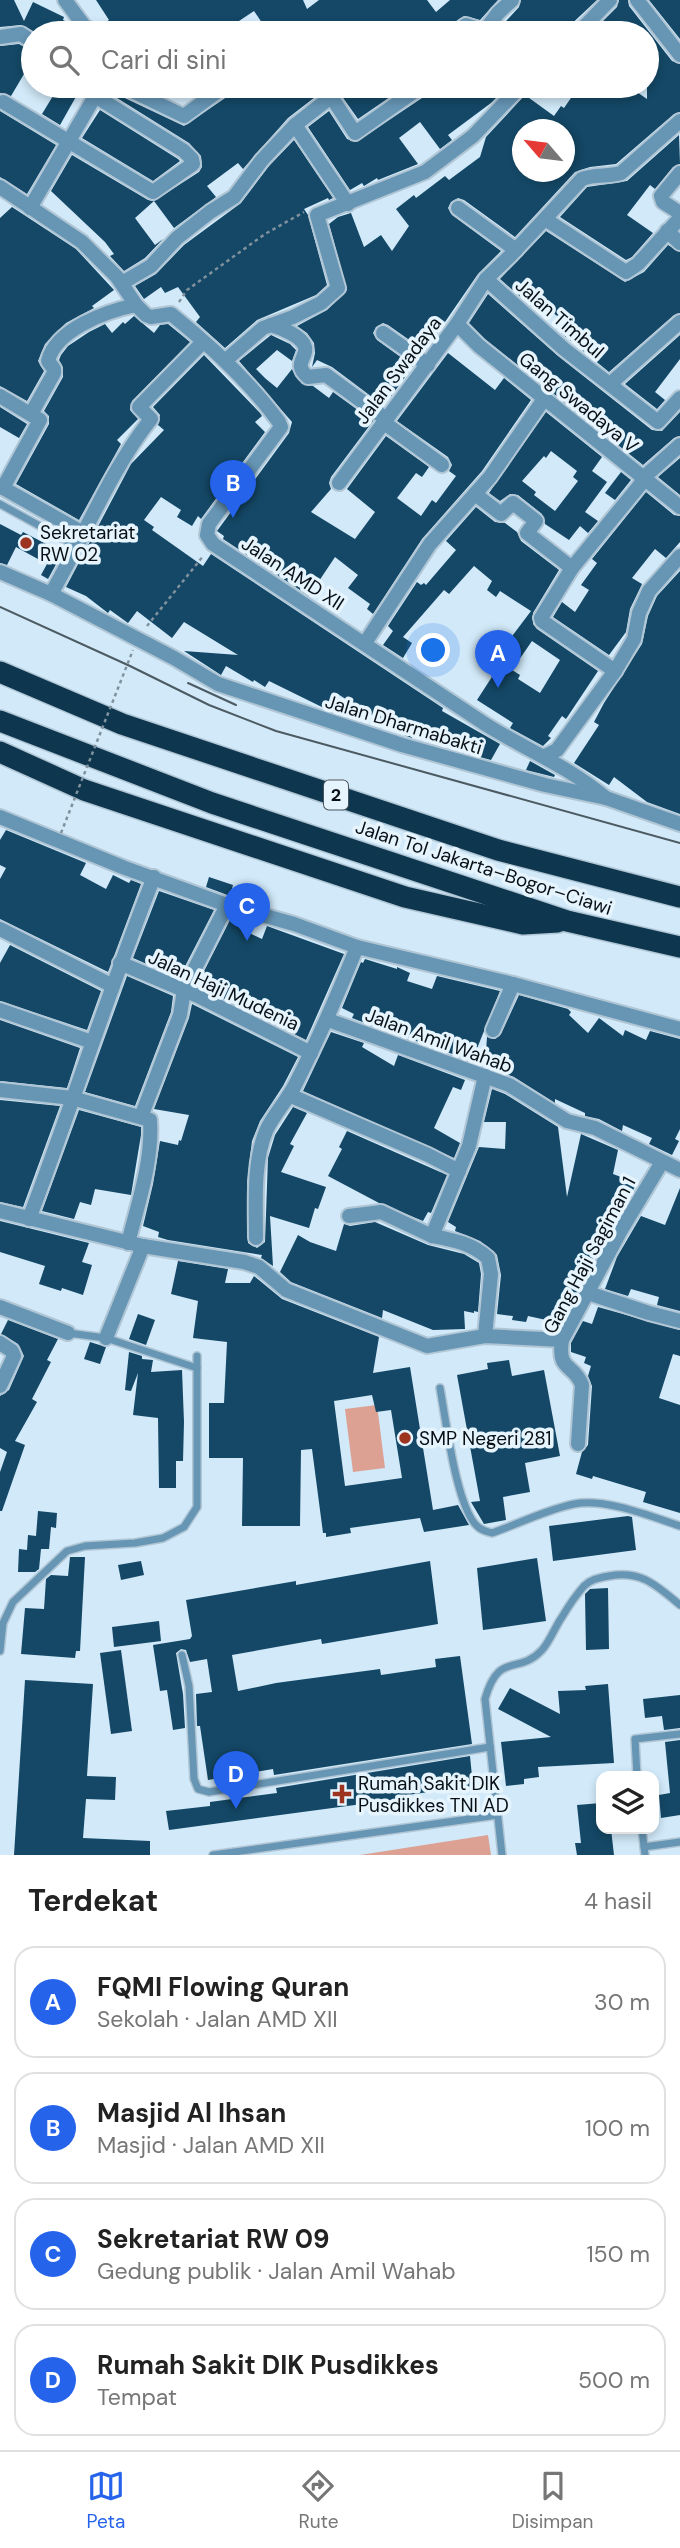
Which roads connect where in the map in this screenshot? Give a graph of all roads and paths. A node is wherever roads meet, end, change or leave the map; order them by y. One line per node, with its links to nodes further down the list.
1 (65, 0): 5 (street)
2 (512, 0): 6 (street)
3 (610, 0): 7 (street)
4 (637, 0): 8 (street)
5 (81, 21)
6 (491, 21)
7 (590, 21)
8 (653, 21)
9 (659, 28): 12 (street)
10 (21, 34): 11 (street)
11 (0, 37)
12 (680, 55)
13 (94, 98): 24 (street)
14 (108, 98): 24 (street)
15 (147, 98): 16 (street)
16 (209, 98)
17 (327, 98): 23 (street)
18 (337, 98): 19 (street)
19 (405, 98)
20 (506, 98): 27 (street)
21 (3, 102): 24 (street)
22 (680, 121): 33 (street, Jalan Swadaya)
23 (295, 125): 27 (street); 38 (street)
24 (70, 141): 28 (street)
25 (680, 173): 30 (street)
26 (0, 187): 28 (street)
27 (348, 204): 31 (street)
28 (30, 208): 38 (street)
29 (458, 208): 36 (street)
30 (680, 213)
31 (317, 215): 40 (path); 43 (street)
32 (680, 218): 34 (street)
33 (545, 219): 34 (street); 36 (street, Jalan Swadaya)
34 (667, 231): 35 (street)
35 (680, 243)
36 (516, 250): 37 (street, Jalan Swadaya)
37 (486, 279): 42 (street, Jalan Swadaya); 48 (street, Jalan Timbul)
38 (122, 283): 39 (street)
39 (136, 305): 40 (street); 52 (street)
40 (171, 314): 45 (street, Jalan AMD XII)
41 (680, 323): 48 (street, Jalan Timbul)
42 (457, 324): 47 (street, Jalan Swadaya); 51 (street, Gang Swadaya V)
43 (271, 325): 46 (street); 53 (street)
44 (383, 333): 47 (street)
45 (203, 342): 46 (street, Jalan AMD XII); 62 (street)
46 (226, 360): 63 (street, Jalan AMD XII)
47 (428, 365): 53 (street, Jalan Swadaya)
48 (610, 384): 50 (street, Jalan Timbul)
49 (0, 396): 52 (street)
50 (680, 398)
51 (544, 399): 56 (street, Gang Swadaya V); 59 (street)
52 (31, 414): 58 (street)
53 (384, 421): 55 (street); 57 (street, Jalan Swadaya)
54 (680, 445): 56 (street)
55 (442, 465)
56 (643, 478): 61 (street, Gang Swadaya V); 65 (street)
57 (339, 483)
58 (2, 487): 62 (street)
59 (475, 494): 65 (street); 68 (street)
60 (0, 504): 62 (lane)
61 (680, 507)
62 (82, 541): 67 (street)
63 (213, 544): 68 (street, Jalan AMD XII); 69 (path)
64 (680, 556): 70 (street)
65 (572, 568): 70 (street)
66 (0, 572): 67 (street, Jalan Dharmabakti)
67 (51, 594): 69 (street, Jalan Dharmabakti)
68 (365, 643): 74 (street, Jalan AMD XII)
69 (135, 644): 75 (street, Jalan Dharmabakti); 78 (path, bridge)
70 (615, 671): 74 (street)
71 (0, 672): 80 (highway, Jalan Tol Jakarta–Bogor–Ciawi / 2)
72 (0, 720): 82 (highway, Jalan Tol Jakarta–Bogor–Ciawi / 2)
73 (0, 752): 82 (highway)
74 (545, 756): 75 (street, Jalan AMD XII)
75 (606, 798): 77 (street)
76 (0, 817): 79 (street)
77 (680, 824)
78 (61, 833)
79 (154, 877): 81 (street); 86 (street)
80 (680, 897)
81 (228, 905): 84 (street); 89 (street)
82 (567, 921): 85 (highway, Jalan Tol Jakarta–Bogor–Ciawi / 2)
83 (0, 929): 88 (street)
84 (357, 947): 87 (street); 91 (street)
85 (680, 947)
86 (120, 963): 88 (street); 89 (street, Jalan Haji Mudenia)
87 (513, 984): 92 (street); 93 (street)
88 (113, 986): 94 (street)
89 (184, 990): 95 (street, Jalan Haji Mudenia); 100 (street)
90 (0, 1010): 94 (street)
91 (328, 1020): 95 (street); 96 (street, Jalan Amil Wahab)
92 (680, 1029)
93 (493, 1030)
94 (93, 1042): 99 (street)
95 (311, 1053): 98 (street)
96 (485, 1076): 101 (street, Jalan Amil Wahab); 103 (street)
97 (0, 1090): 99 (street)
98 (289, 1095): 103 (street); 108 (street)
99 (72, 1098): 100 (street); 106 (street)
100 (141, 1117): 109 (street)
101 (662, 1162): 102 (street, Jalan Amil Wahab); 110 (street, Gang Haji Sagiman 1)
102 (680, 1170)
103 (459, 1171): 107 (street)
104 (0, 1212): 106 (street)
105 (349, 1216): 107 (street)
106 (29, 1219): 109 (street)
107 (432, 1236): 114 (street)
108 (256, 1238)
109 (136, 1244): 114 (street); 115 (street)
110 (588, 1293): 112 (street); 116 (street, Gang Haji Sagiman 1)
111 (0, 1307): 113 (street)
112 (680, 1321)
113 (68, 1333): 115 (lane)
114 (485, 1336): 116 (street)
115 (106, 1338): 119 (lane)
116 (562, 1340): 122 (street, Gang Haji Sagiman 1)
117 (0, 1343): 120 (street)
118 (197, 1356): 119 (lane)
119 (197, 1368): 125 (lane)
120 (0, 1386)
121 (440, 1388): 123 (lane)
122 (578, 1444)
123 (680, 1526)
124 (680, 1605): 128 (lane)
125 (0, 1651)
126 (182, 1655): 128 (lane)
127 (680, 1734): 129 (lane)
128 (490, 1747): 130 (lane)
129 (637, 1771)
130 (498, 1815): 133 (lane); 134 (lane)
131 (680, 1842): 132 (lane)
132 (644, 1851)
133 (213, 1855)
134 (502, 1855)

